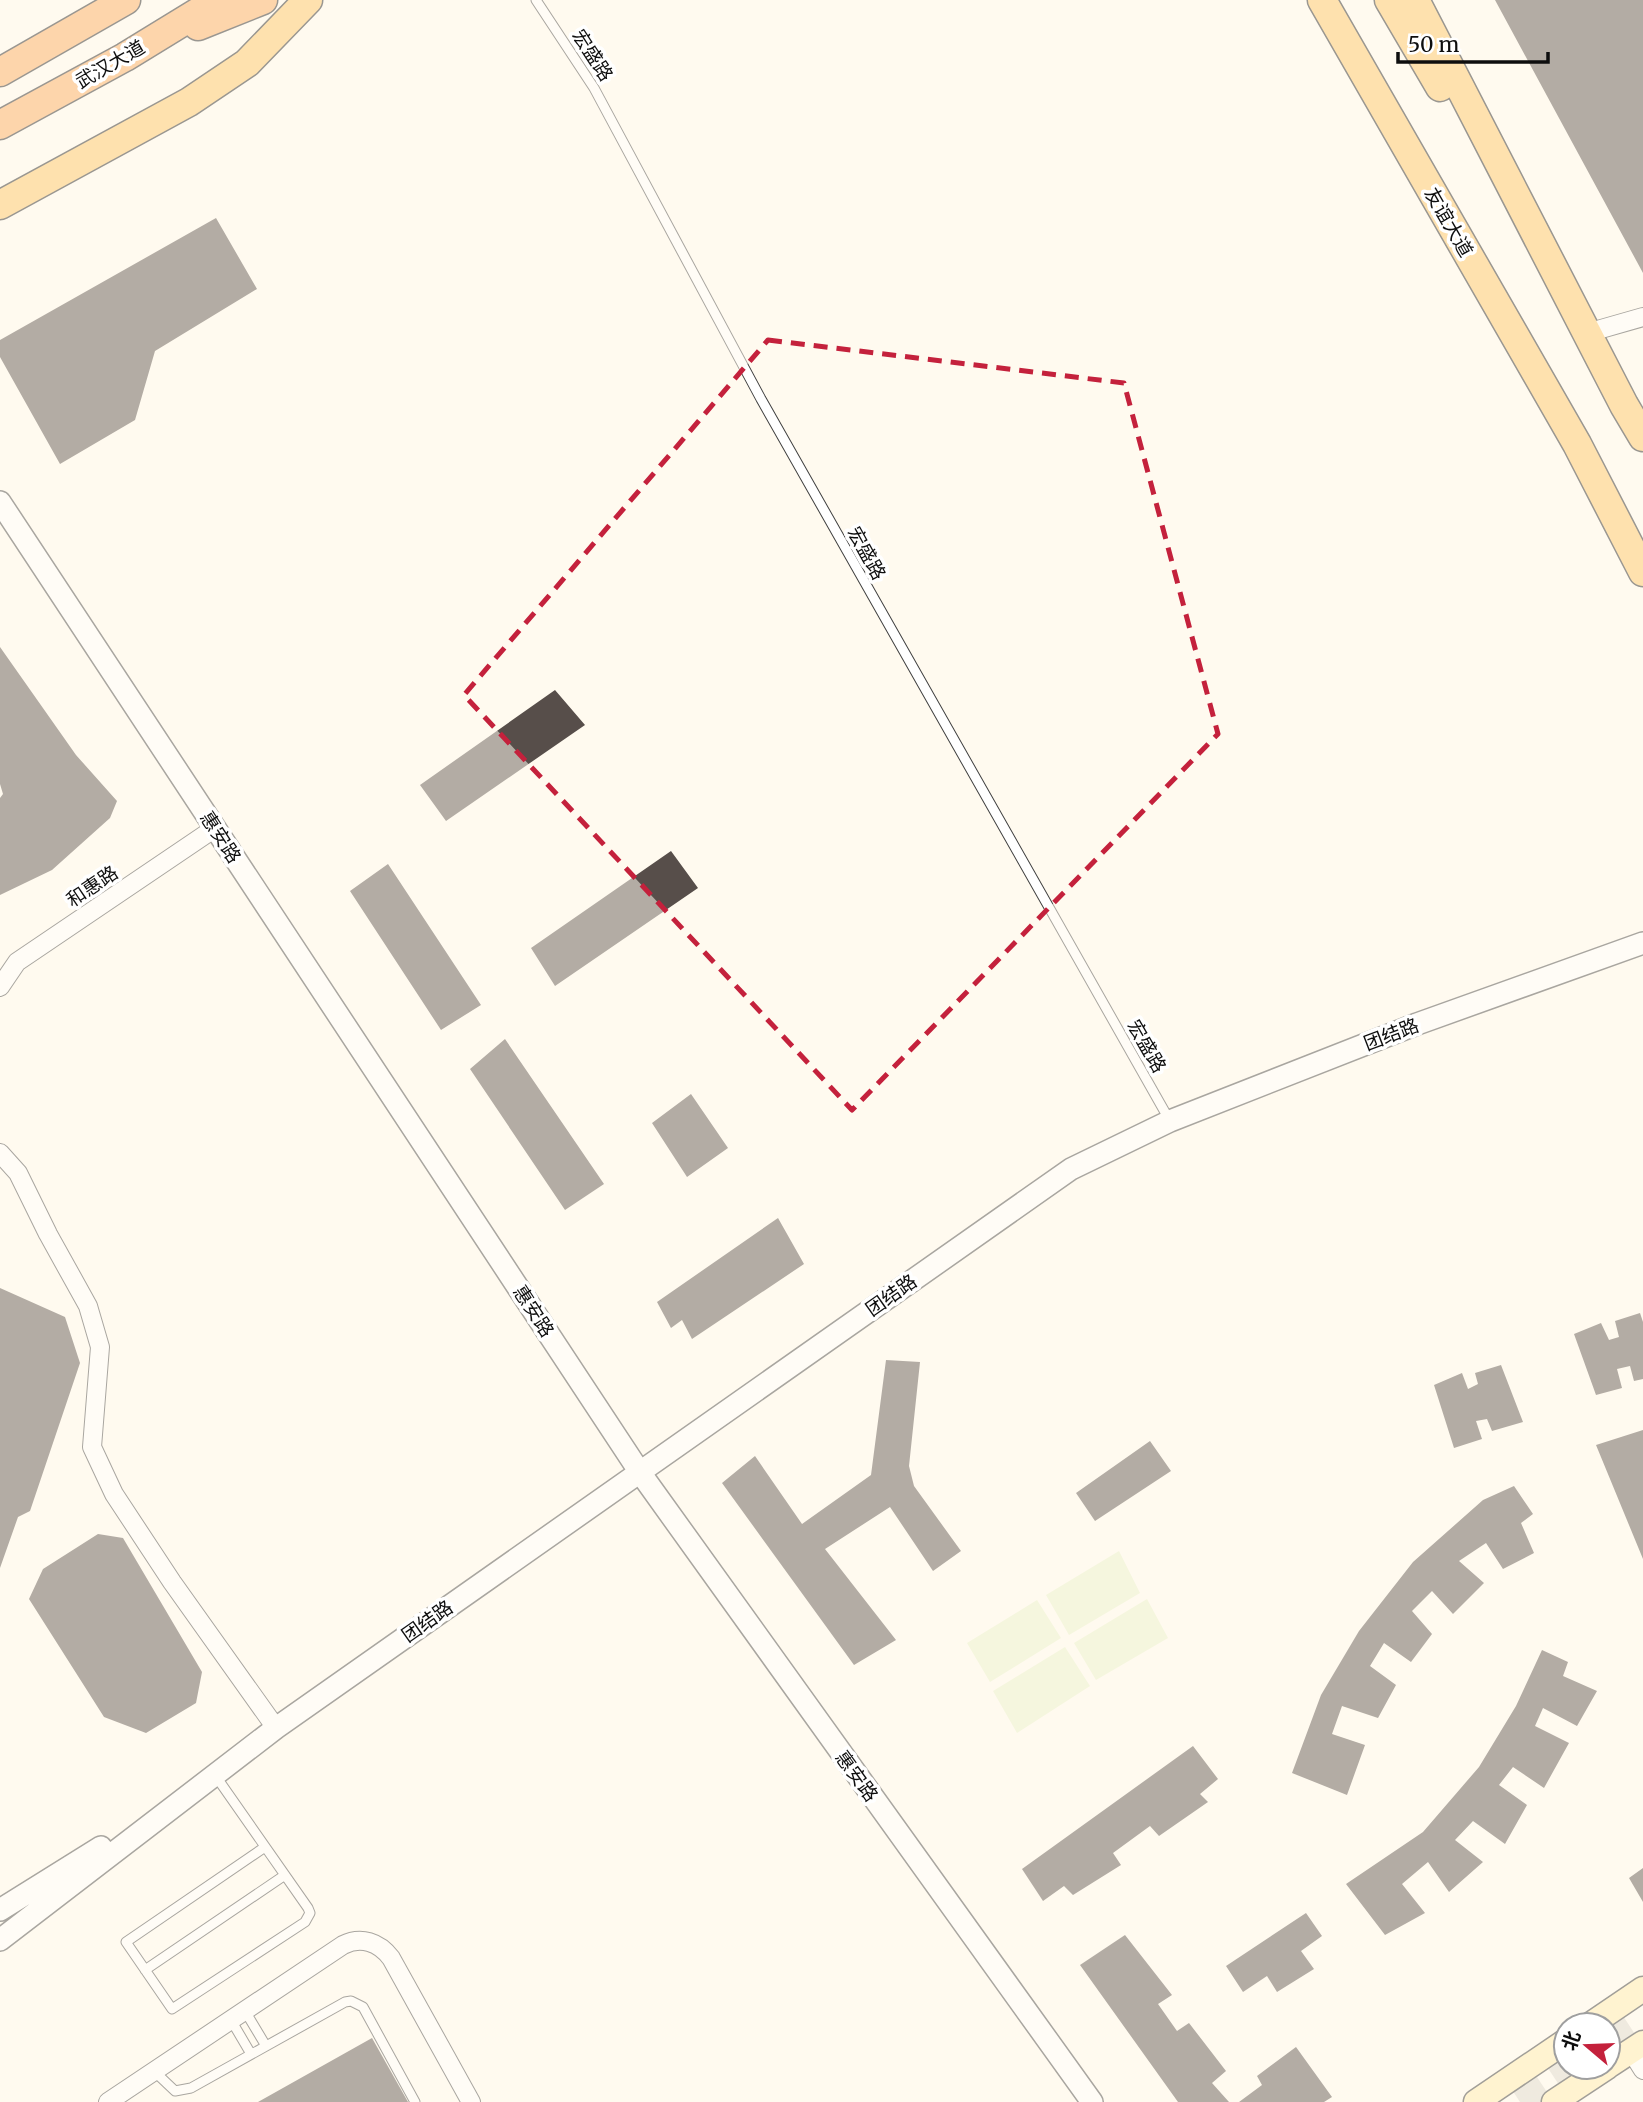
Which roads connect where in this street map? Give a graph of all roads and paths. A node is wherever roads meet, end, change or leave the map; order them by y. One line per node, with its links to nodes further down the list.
1 (218, 0): 10 (highway, 武汉大道)
2 (263, 0): 10 (highway)
3 (308, 0): 13 (main road)
4 (536, 0): 26 (lane, 宏盛路)
5 (1322, 0): 18 (main road, 友谊大道)
6 (1340, 0): 18 (main road, 友谊大道)
7 (1389, 0): 16 (main road)
8 (1415, 0): 15 (main road)
9 (120, 3): 11 (highway)
10 (125, 57): 12 (highway, 武汉大道)
11 (0, 72)
12 (0, 125)
13 (0, 205)
14 (1643, 317): 15 (street)
15 (1587, 333): 16 (main road)
16 (1624, 405): 17 (main road)
17 (1643, 437)
18 (1577, 444): 20 (main road, 友谊大道)
19 (0, 502): 23 (street, 惠安路)
20 (1620, 527): 21 (main road); 22 (main road, 友谊大道)
21 (1643, 556)
22 (1643, 572)
23 (215, 828): 25 (street, 和惠路); 28 (street, 惠安路)
24 (1643, 943): 26 (street, 团结路)
25 (0, 987)
26 (1170, 1121): 28 (street, 团结路)
27 (0, 1153): 29 (street)
28 (639, 1471): 29 (street, 团结路); 49 (street, 惠安路)
29 (276, 1728): 30 (street, 团结路)
30 (211, 1776): 31 (lane); 33 (street, 团结路); 34 (street, 团结路)
31 (265, 1847): 32 (lane); 35 (lane)
32 (285, 1875): 35 (lane); 35 (lane)
33 (0, 1910)
34 (0, 1940)
35 (145, 1969)
36 (1643, 1989): 37 (main road)
37 (1611, 2011)
38 (238, 2016): 39 (lane); 41 (lane); 44 (street); 48 (street)
39 (266, 2046): 41 (lane); 47 (lane)
40 (1552, 2050): 50 (main road)
41 (251, 2054): 44 (lane)
42 (1639, 2055): 43 (main road)
43 (1622, 2061)
44 (155, 2072): 46 (street)
45 (1585, 2081): 51 (main road)
46 (108, 2102)
47 (415, 2102)
48 (471, 2102)
49 (1092, 2102)
50 (1476, 2102)
51 (1554, 2102)

